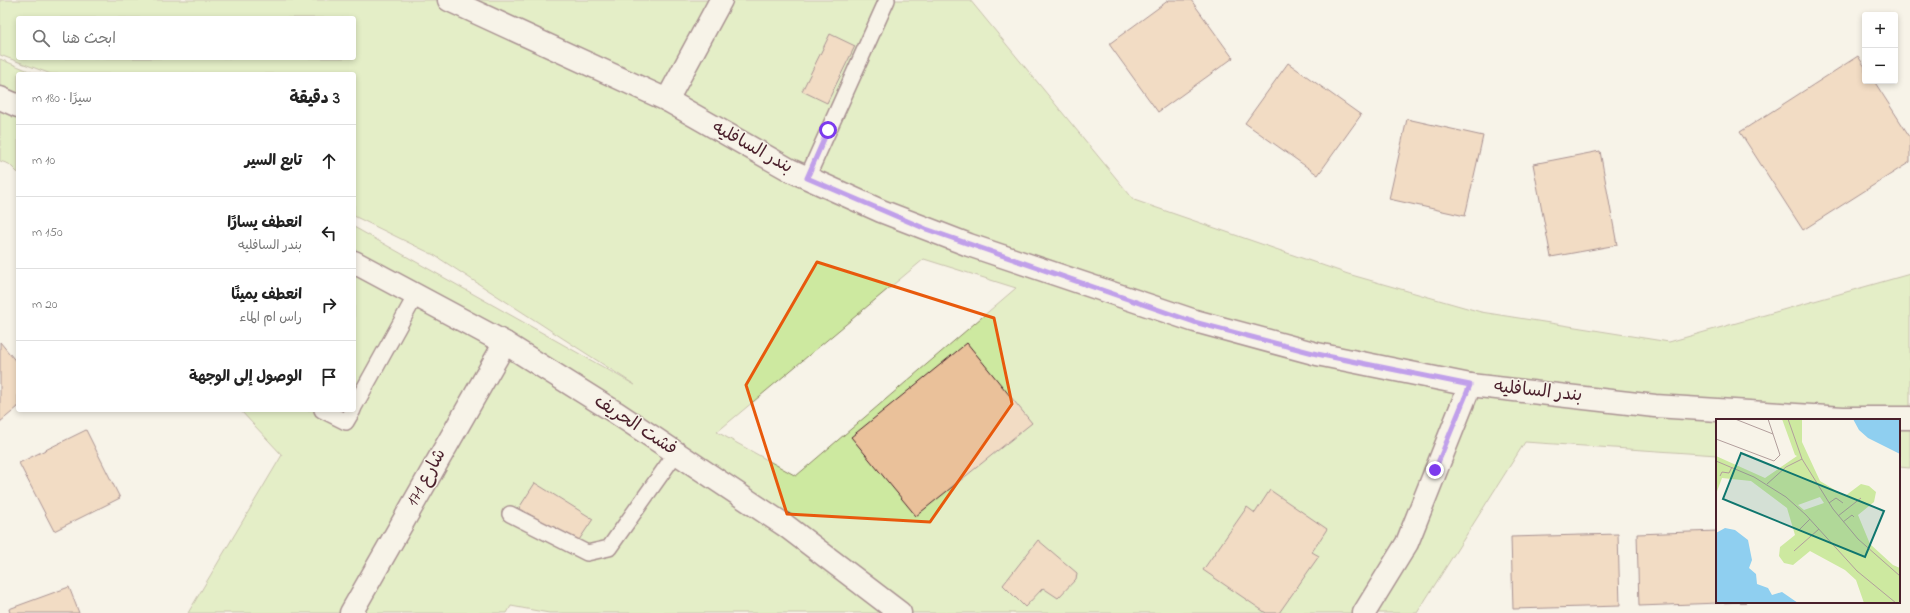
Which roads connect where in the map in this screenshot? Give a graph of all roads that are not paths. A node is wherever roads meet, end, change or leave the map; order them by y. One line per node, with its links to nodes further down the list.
1 (449, 0): 5 (street, بندر السافليه)
2 (721, 0): 5 (street)
3 (887, 0): 7 (lane)
4 (0, 98): 6 (street)
5 (667, 100): 7 (street, بندر السافليه)
6 (16, 105)
7 (807, 178): 11 (street, بندر السافليه)
8 (356, 263): 9 (street, فشت الحريف)
9 (416, 296): 10 (street, فشت الحريف); 12 (lane)
10 (505, 343): 16 (street, فشت الحريف); 18 (street, شارع 171)
11 (1470, 385): 15 (street, بندر السافليه); 20 (street)
12 (356, 404)
13 (326, 412): 14 (lane)
14 (351, 412)
15 (1910, 418)
16 (676, 453): 17 (lane); 19 (street, فشت الحريف)
17 (510, 514)
18 (351, 613)
19 (900, 613)
20 (1364, 613)

